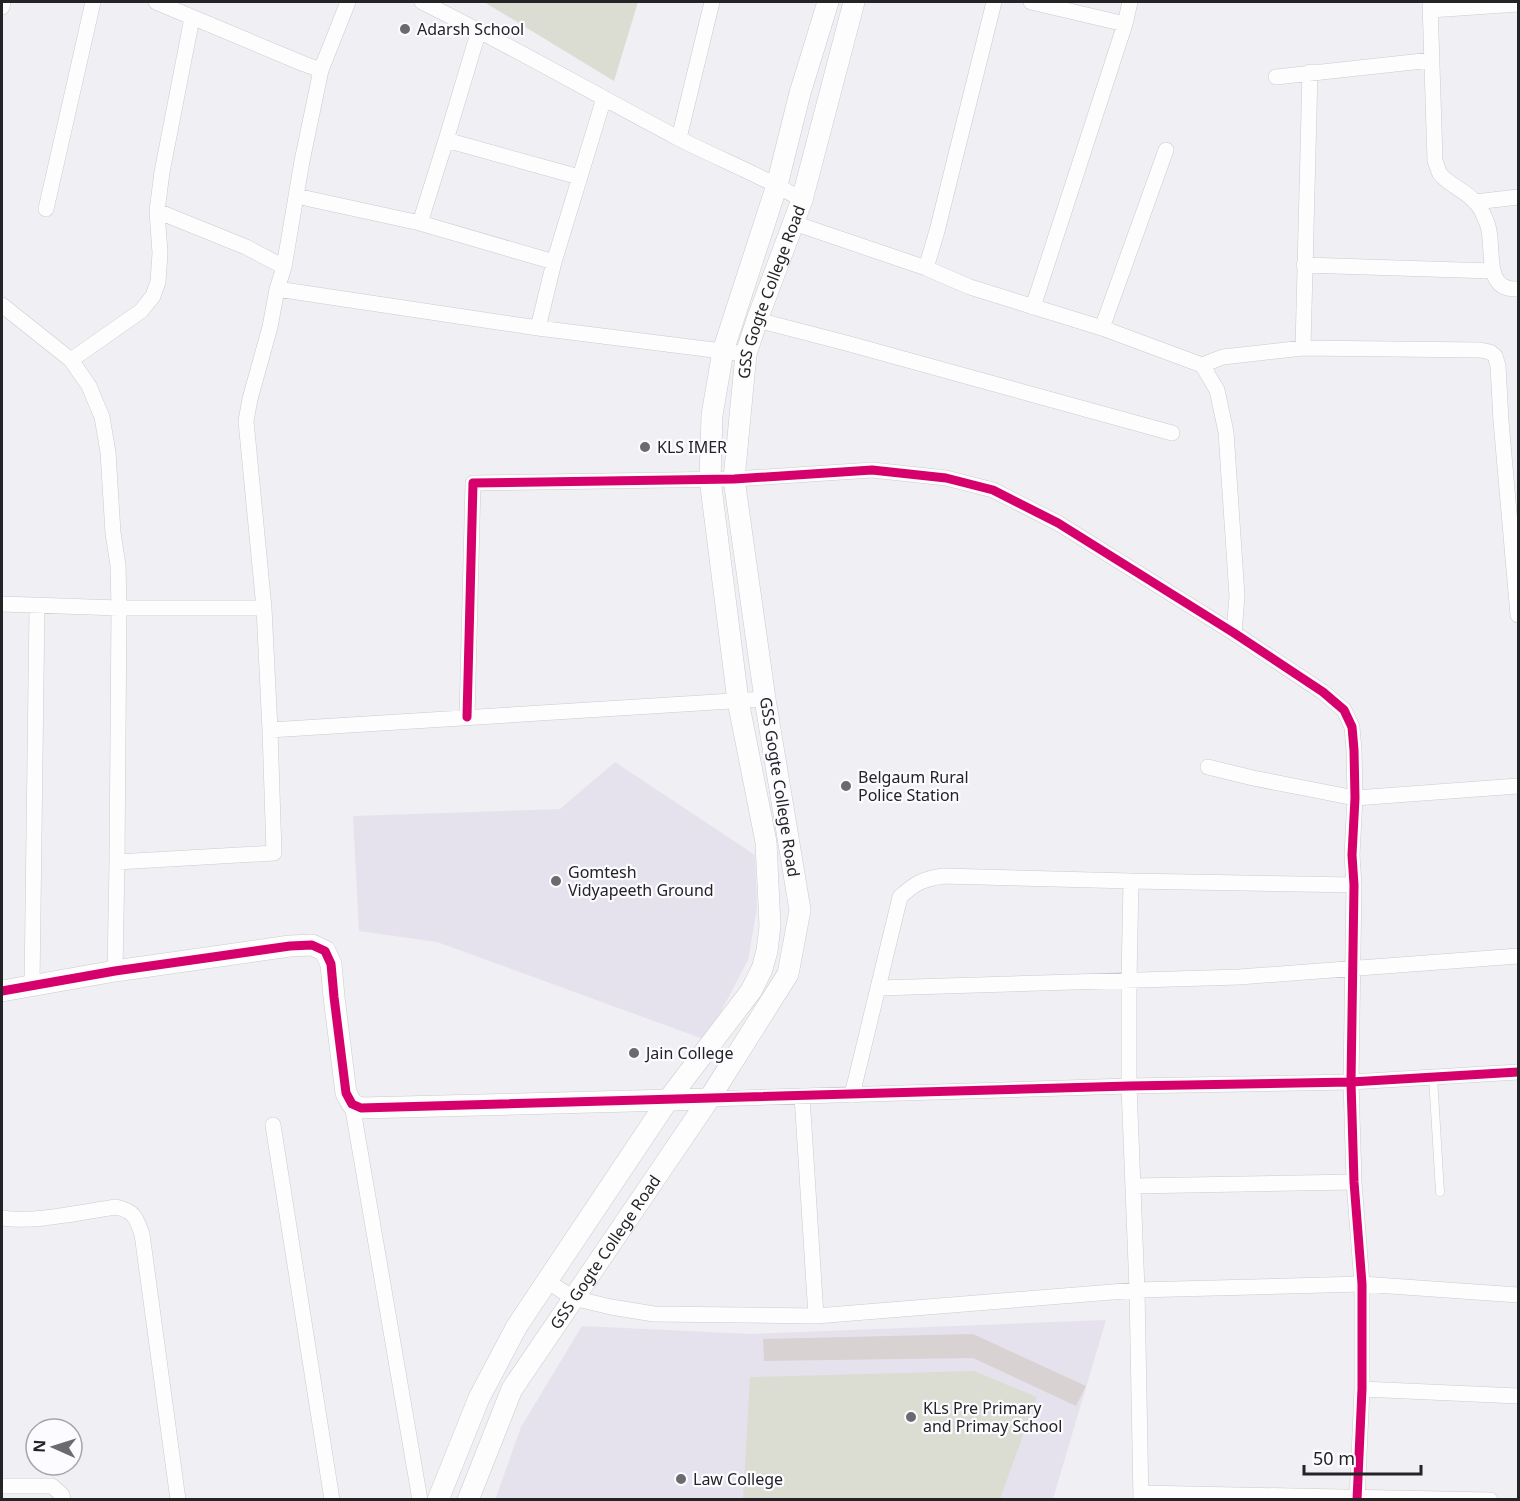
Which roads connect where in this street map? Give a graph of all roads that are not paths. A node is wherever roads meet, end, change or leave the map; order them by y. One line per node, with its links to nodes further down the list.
1 (3, 2): 14 (street)
2 (93, 2): 32 (street)
3 (156, 2): 15 (street)
4 (348, 2): 19 (street)
5 (422, 2): 17 (street)
6 (712, 2): 23 (street)
7 (828, 2): 27 (main road)
8 (855, 2): 30 (main road, GSS Gogte College Road)
9 (994, 2): 39 (street)
10 (1031, 2): 16 (street)
11 (1130, 2): 16 (street)
12 (1518, 4): 13 (street)
13 (1430, 6): 18 (street)
14 (2, 7)
15 (192, 18): 19 (street); 33 (street)
16 (1125, 24): 44 (street)
17 (479, 30): 22 (street); 24 (street)
18 (1432, 60): 20 (street); 31 (street)
19 (321, 70): 28 (street)
20 (1310, 72): 21 (street); 37 (street)
21 (1276, 77)
22 (604, 98): 23 (street); 26 (street)
23 (679, 138): 27 (street)
24 (446, 140): 26 (street); 34 (street)
25 (1166, 150): 47 (street)
26 (579, 177): 36 (street)
27 (777, 185): 30 (street); 49 (main road)
28 (296, 196): 34 (street); 38 (street)
29 (1518, 197): 31 (street)
30 (802, 200): 35 (main road, GSS Gogte College Road)
31 (1476, 202): 40 (street)
32 (46, 208)
33 (157, 211): 38 (street); 51 (street)
34 (420, 223): 36 (street)
35 (794, 223): 39 (street); 45 (main road, GSS Gogte College Road)
36 (554, 261): 46 (street)
37 (1304, 265): 40 (street); 48 (street)
38 (284, 267): 41 (street)
39 (926, 268): 44 (street)
40 (1492, 271): 42 (street)
41 (277, 289): 46 (street); 59 (street)
42 (1518, 289)
43 (2, 305): 51 (street)
44 (1034, 307): 47 (street)
45 (757, 320): 50 (main road, GSS Gogte College Road); 53 (street)
46 (538, 328): 49 (street)
47 (1102, 328): 52 (street)
48 (1303, 348): 52 (street); 60 (street)
49 (723, 351): 50 (street); 54 (main road)
50 (746, 354): 55 (main road, GSS Gogte College Road)
51 (71, 360): 58 (street)
52 (1202, 365): 61 (street)
53 (1172, 432)
54 (710, 479): 55 (street); 63 (main road); 64 (street)
55 (734, 479): 61 (street); 62 (main road, GSS Gogte College Road)
56 (2, 604): 57 (street)
57 (37, 606): 58 (street); 78 (street)
58 (119, 608): 59 (street); 69 (street)
59 (264, 608): 65 (street)
60 (1518, 615)
61 (1234, 633): 68 (street)
62 (765, 699): 63 (street); 70 (main road, GSS Gogte College Road)
63 (738, 701): 64 (street); 71 (main road)
64 (467, 717): 65 (street)
65 (270, 730): 69 (street)
66 (1208, 767): 68 (street)
67 (1518, 786): 68 (street)
68 (1355, 798): 73 (street)
69 (117, 862): 76 (street)
70 (794, 878): 71 (main road); 87 (main road, GSS Gogte College Road)
71 (768, 881): 88 (main road)
72 (1131, 881): 73 (street); 77 (street); 79 (street)
73 (1354, 885): 75 (street)
74 (1518, 956): 75 (street)
75 (1352, 969): 77 (street); 83 (street)
76 (115, 971): 78 (main road); 89 (main road)
77 (1129, 980): 79 (street); 84 (street)
78 (32, 985): 80 (main road)
79 (879, 988): 85 (street)
80 (2, 991)
81 (1518, 1072): 82 (street)
82 (1433, 1077): 83 (street); 93 (lane)
83 (1350, 1082): 84 (street); 91 (street)
84 (1129, 1086): 85 (street); 92 (street)
85 (852, 1095): 86 (street)
86 (802, 1096): 87 (street); 100 (street)
87 (709, 1099): 88 (main road); 99 (main road, GSS Gogte College Road)
88 (668, 1100): 89 (main road); 95 (main road)
89 (352, 1104): 109 (street)
90 (273, 1125): 108 (street)
91 (1354, 1182): 92 (street); 96 (street)
92 (1133, 1186): 97 (street)
93 (1440, 1192)
94 (2, 1218): 107 (street)
95 (548, 1281): 99 (street); 110 (main road)
96 (1362, 1284): 97 (street); 98 (street); 101 (street)
97 (1137, 1290): 100 (street); 104 (street)
98 (1518, 1294)
99 (573, 1298): 100 (street); 111 (main road, GSS Gogte College Road)
100 (816, 1316)
101 (1362, 1389): 102 (street); 105 (street)
102 (1518, 1396)
103 (2, 1486): 106 (street)
104 (1142, 1496): 105 (street)
105 (1357, 1499): 112 (street)
106 (63, 1500)
107 (178, 1500)
108 (332, 1500)
109 (420, 1500)
110 (438, 1500)
111 (468, 1500)
112 (1490, 1500)

